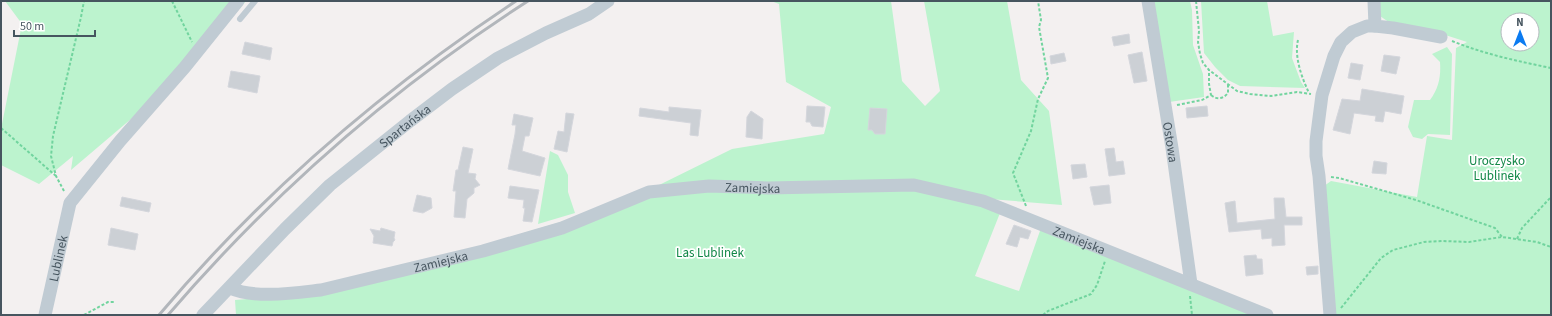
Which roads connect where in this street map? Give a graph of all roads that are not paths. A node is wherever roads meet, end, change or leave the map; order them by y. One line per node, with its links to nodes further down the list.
1 (238, 1): 12 (street, Lublinek)
2 (255, 1): 6 (lane)
3 (608, 1): 10 (street, Spartańska)
4 (1148, 1): 9 (street, Ostowa)
5 (1374, 1): 7 (street)
6 (240, 19)
7 (1375, 26): 8 (street); 11 (street)
8 (1441, 37)
9 (1190, 283): 10 (street, Zamiejska); 14 (street, Zamiejska)
10 (230, 288): 13 (street, Spartańska)
11 (1335, 312)
12 (45, 315)
13 (203, 315)
14 (1267, 315)

